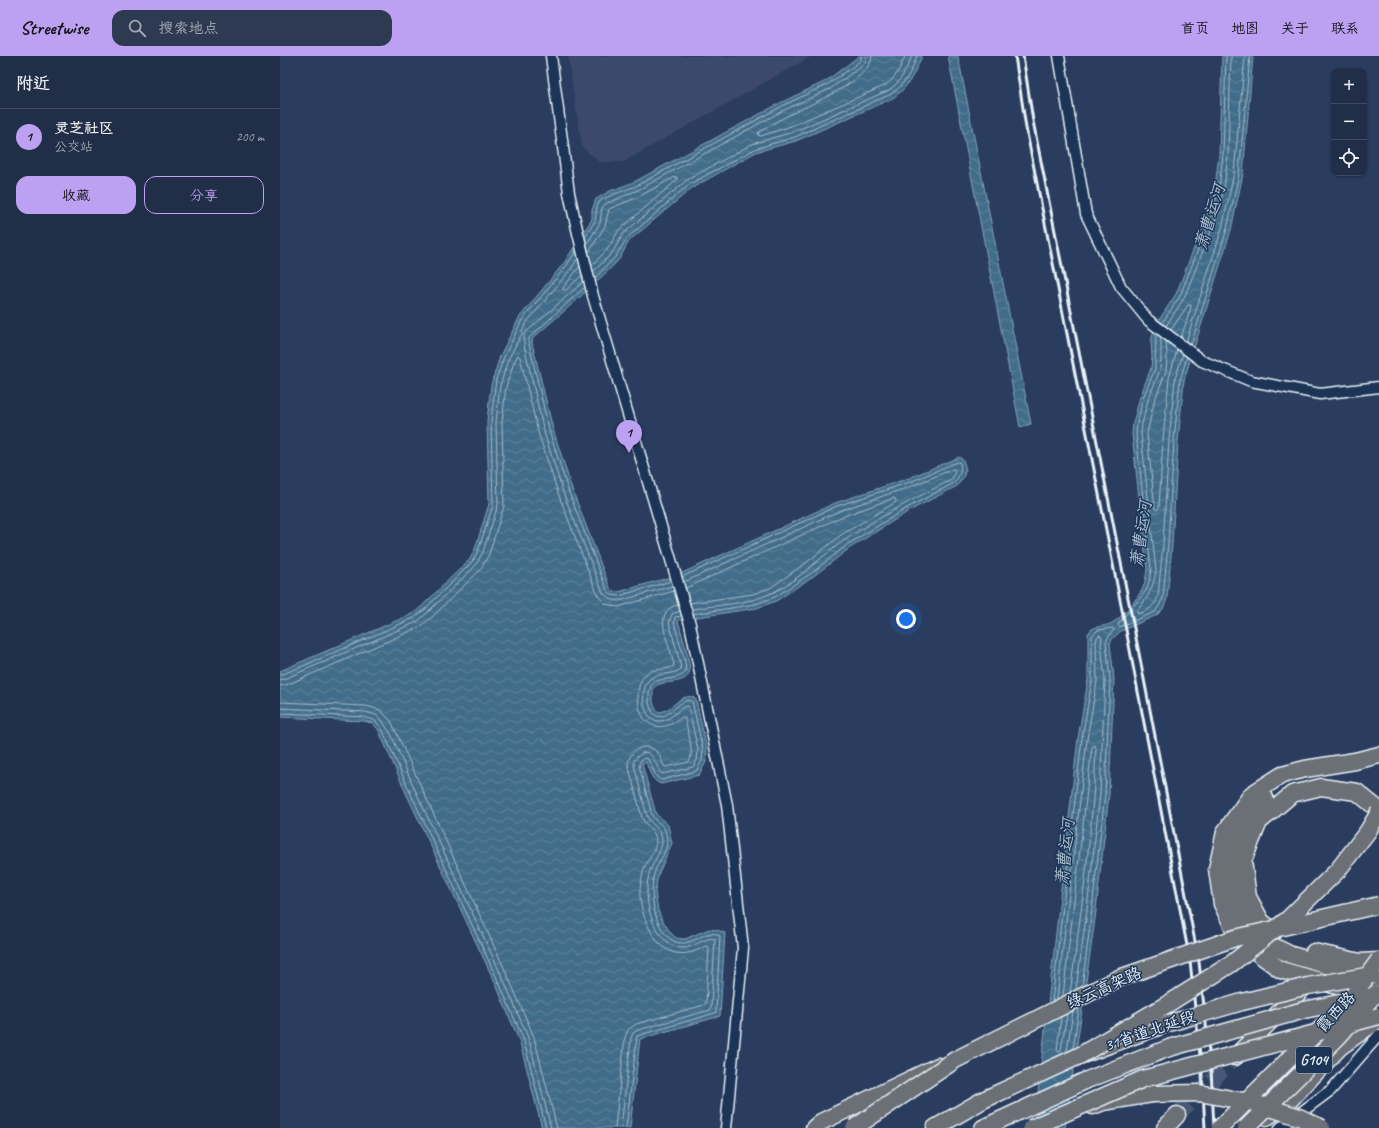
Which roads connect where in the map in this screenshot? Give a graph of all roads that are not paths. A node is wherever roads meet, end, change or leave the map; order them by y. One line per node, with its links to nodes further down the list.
1 (551, 56): 21 (street)
2 (1059, 56): 3 (street)
3 (1379, 387)
4 (1379, 755): 11 (main road)
5 (1379, 764): 12 (main road)
6 (1379, 811): 8 (main road); 18 (main road, bridge)
7 (1379, 905): 10 (main road, 绿云高架路, bridge)
8 (1379, 960): 29 (main road, 霞西路, bridge)
9 (1379, 974): 18 (main road, 31省道北延段, bridge)
10 (1119, 978): 22 (main road, bridge); 23 (main road, 绿云高架路, bridge)
11 (1312, 979): 14 (main road); 19 (main road)
12 (1379, 980)
13 (1379, 989): 30 (main road, 霞西路 / G104, bridge)
14 (1379, 996): 25 (main road, bridge)
15 (1379, 1016): 26 (main road, bridge)
16 (1379, 1019): 31 (main road)
17 (1379, 1035): 32 (street)
18 (1079, 1056): 24 (main road, 31省道北延段)
19 (1232, 1060)
20 (1177, 1115): 28 (main road)
21 (726, 1128)
22 (814, 1128)
23 (854, 1128)
24 (935, 1128)
25 (983, 1128)
26 (1032, 1128)
27 (1040, 1128): 33 (main road, bridge)
28 (1165, 1128)
29 (1220, 1128)
30 (1246, 1128)
31 (1251, 1128)
32 (1280, 1128)
33 (1322, 1128)

